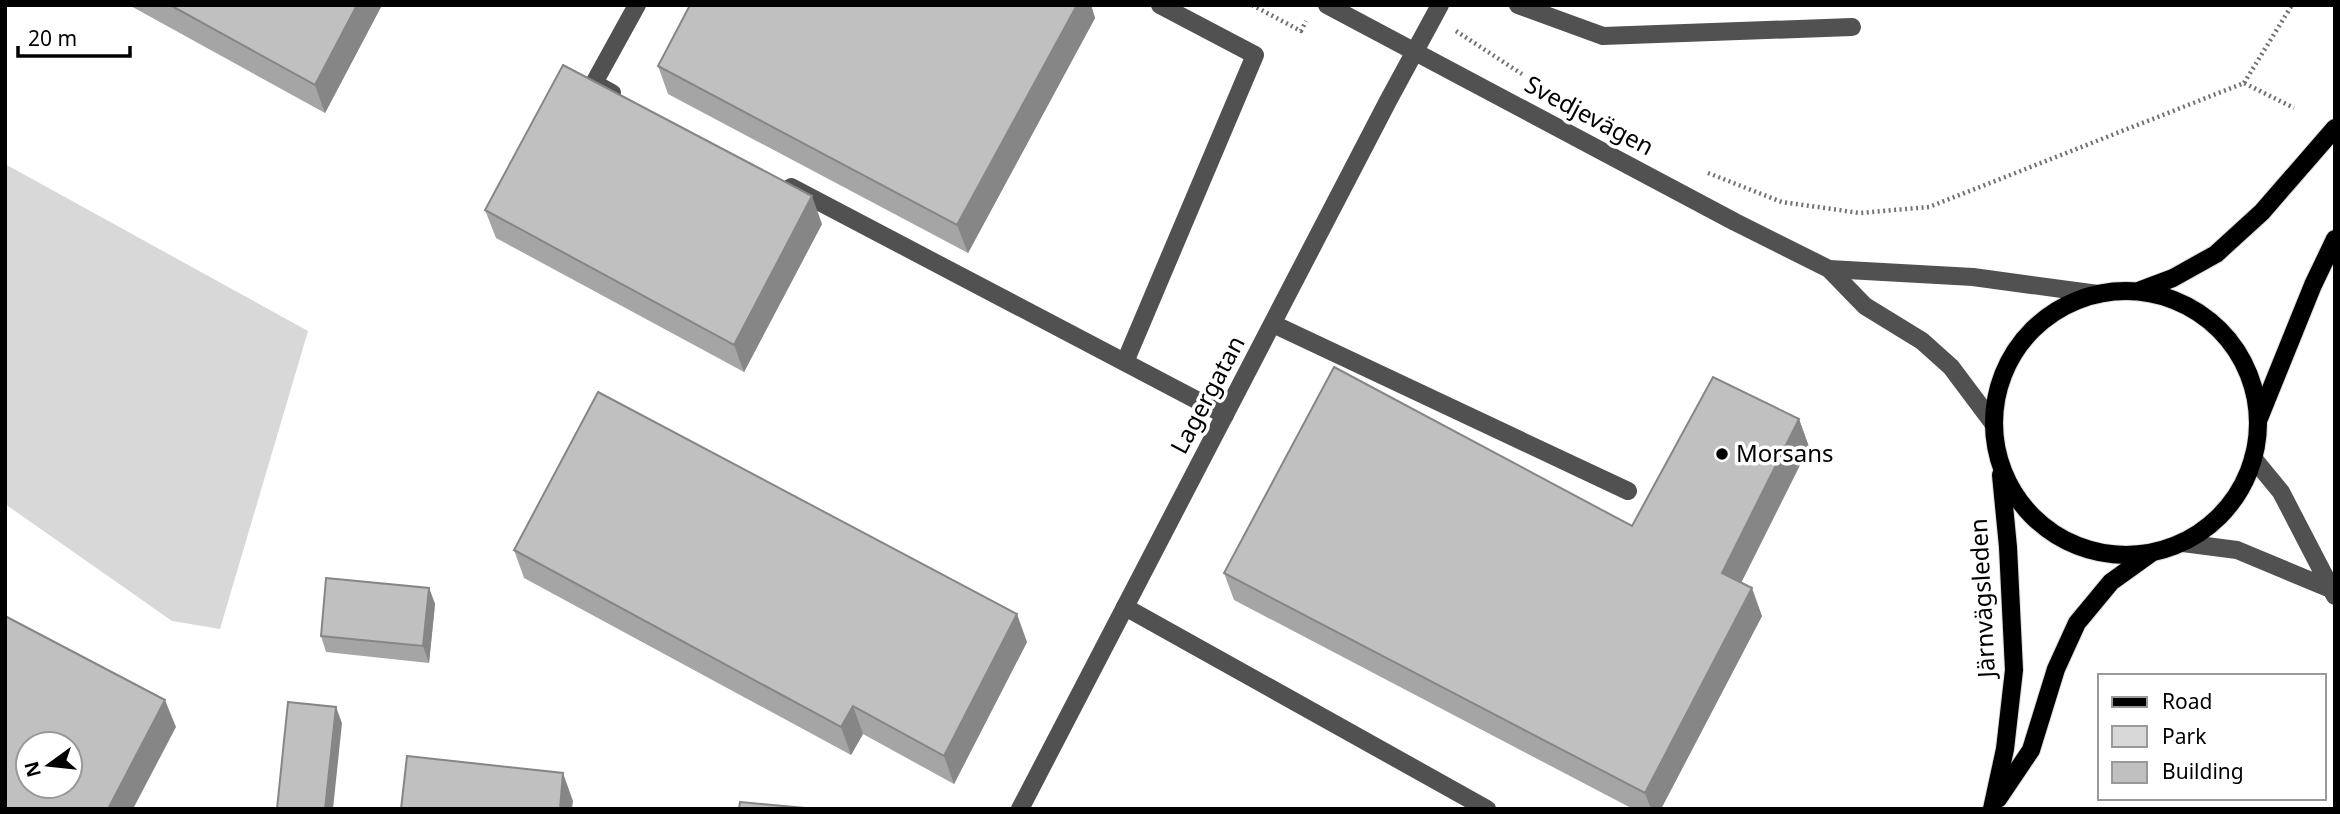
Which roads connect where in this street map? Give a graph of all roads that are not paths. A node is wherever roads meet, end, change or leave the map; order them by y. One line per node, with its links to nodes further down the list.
1 (637, 5): 8 (street)
2 (1160, 5): 16 (street)
3 (1327, 5): 7 (street, Svedjevägen)
4 (1518, 5): 6 (street)
5 (1437, 11): 7 (street, Lagergatan)
6 (1852, 27)
7 (1415, 51): 12 (street, Svedjevägen); 15 (street, Lagergatan)
8 (631, 103)
9 (2335, 128): 13 (main road)
10 (779, 181): 16 (street)
11 (2335, 239): 18 (main road)
12 (1829, 269): 14 (street, Svedjevägen); 19 (street, Svedjevägen)
13 (2141, 290): 14 (main road, Järnvägsleden); 18 (main road)
14 (2098, 294): 19 (main road, Järnvägsleden)
15 (1273, 324): 17 (street, Lagergatan); 22 (street)
16 (1125, 362): 17 (street)
17 (1225, 415): 26 (street, Lagergatan)
18 (2258, 421): 20 (main road)
19 (1993, 423): 21 (main road, Järnvägsleden)
20 (2253, 458): 23 (main road); 25 (street)
21 (2000, 468): 24 (main road); 27 (main road, Järnvägsleden)
22 (1628, 491)
23 (2183, 543): 24 (main road); 25 (street)
24 (2150, 554): 27 (main road, Järnvägsleden)
25 (2334, 591)
26 (1125, 607): 28 (street, Lagergatan); 29 (street)
27 (1992, 808)
28 (1020, 809)
29 (1488, 809)

